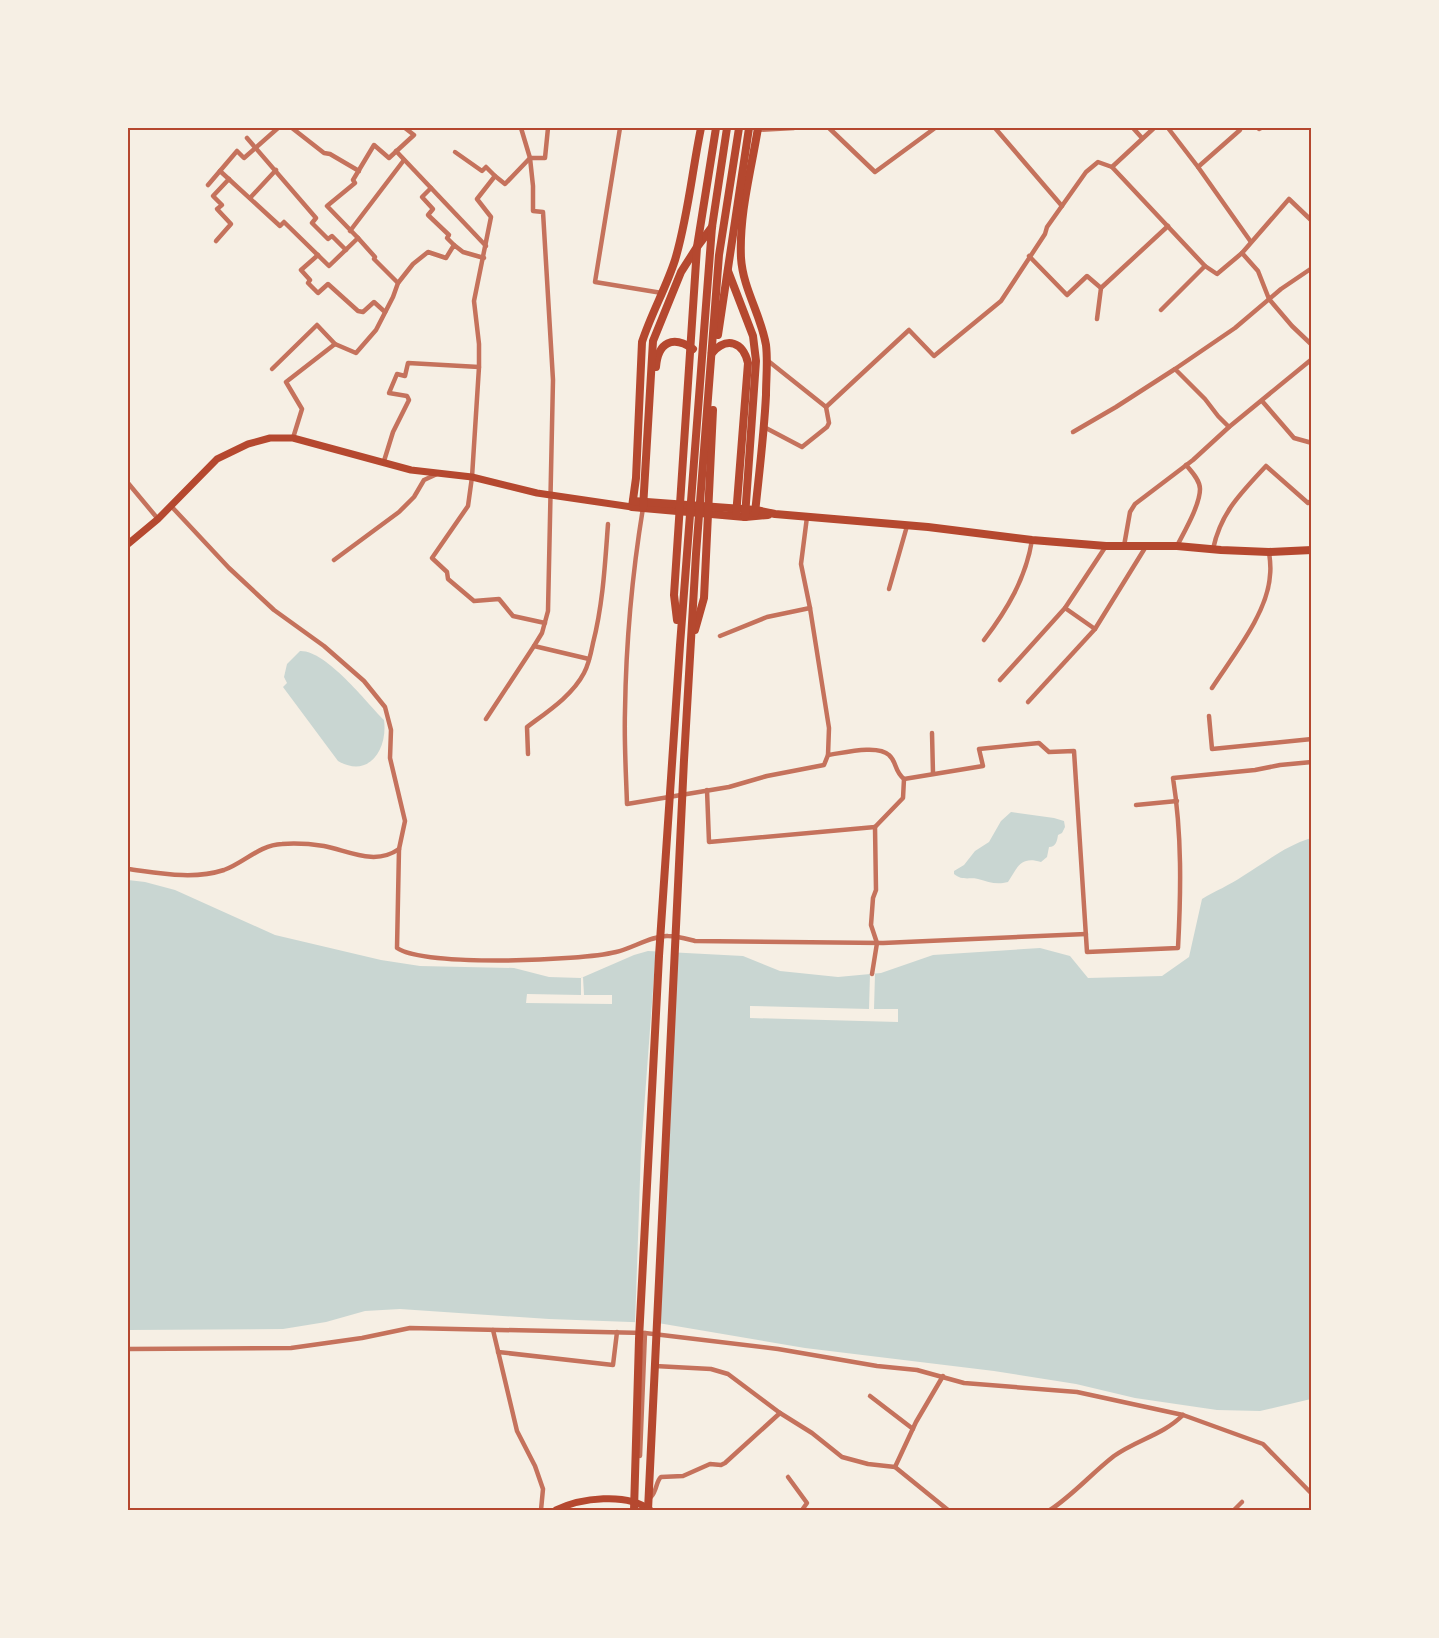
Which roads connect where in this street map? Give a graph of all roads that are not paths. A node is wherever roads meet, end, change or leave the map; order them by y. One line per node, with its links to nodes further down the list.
1 (278, 128): 22 (street)
2 (292, 128): 31 (street)
3 (405, 128): 23 (street)
4 (521, 128): 25 (street)
5 (548, 128): 25 (street)
6 (620, 128): 59 (street)
7 (701, 128): 59 (highway)
8 (717, 128): 47 (highway)
9 (727, 128): 40 (highway)
10 (739, 128): 51 (highway)
11 (755, 128): 12 (street); 56 (highway); 70 (highway)
12 (794, 128)
13 (829, 128): 14 (street)
14 (935, 128)
15 (994, 128): 37 (street)
16 (1133, 128): 21 (street)
17 (1154, 128): 21 (street)
18 (1168, 128): 28 (street)
19 (1239, 128): 28 (street)
20 (247, 138): 22 (street)
21 (1142, 138): 27 (street)
22 (256, 147): 29 (street); 30 (street)
23 (396, 151): 26 (street); 31 (street)
24 (455, 152): 32 (street)
25 (530, 158): 32 (street); 86 (street)
26 (404, 160): 35 (street); 41 (street)
27 (1112, 167): 37 (street); 39 (street)
28 (1198, 167): 44 (street)
29 (276, 170): 36 (street); 48 (street)
30 (220, 171): 33 (street); 34 (street)
31 (359, 171): 41 (street)
32 (495, 176): 46 (street)
33 (229, 179): 36 (street); 43 (street)
34 (208, 185)
35 (431, 188): 45 (street); 46 (street)
36 (250, 198): 50 (street)
37 (1062, 206): 52 (street)
38 (1311, 221): 44 (street)
39 (1168, 226): 54 (street); 58 (street)
40 (712, 227): 47 (highway); 68 (highway)
41 (351, 231): 42 (street)
42 (358, 238): 48 (street); 57 (street)
43 (216, 241)
44 (1251, 242): 49 (street)
45 (454, 245): 53 (street); 57 (street)
46 (486, 246): 53 (street)
47 (697, 247): 66 (highway); 89 (highway)
48 (346, 250): 50 (street)
49 (1242, 253): 54 (street); 60 (street)
50 (318, 255): 62 (street)
51 (719, 255): 56 (highway); 67 (highway)
52 (1029, 256): 58 (street); 75 (street)
53 (484, 258): 71 (street)
54 (1205, 266): 61 (street)
55 (1311, 268): 60 (street)
56 (727, 269): 67 (highway); 91 (highway)
57 (398, 283): 62 (street)
58 (1101, 288): 63 (street)
59 (662, 293): 88 (highway)
60 (1269, 299): 65 (street); 73 (street)
61 (1161, 310)
62 (385, 312): 64 (street)
63 (1097, 319)
64 (335, 344): 72 (street); 79 (street)
65 (1311, 345)
66 (691, 351): 68 (highway); 89 (highway); 113 (highway)
67 (715, 352): 91 (highway); 142 (highway)
68 (701, 355): 113 (highway)
69 (1311, 359): 74 (street)
70 (767, 360): 75 (street); 77 (highway)
71 (479, 367): 81 (street); 84 (street)
72 (272, 369)
73 (1175, 369): 76 (street); 78 (street)
74 (1262, 401): 76 (street); 80 (street)
75 (826, 407): 77 (street)
76 (1229, 427): 82 (street)
77 (764, 428): 91 (highway)
78 (1073, 432)
79 (293, 438): 81 (main road); 90 (main road)
80 (1311, 443)
81 (384, 461): 83 (main road)
82 (1186, 465): 99 (street); 100 (street)
83 (437, 474): 84 (main road); 105 (street)
84 (472, 477): 86 (main road); 109 (street)
85 (128, 483): 93 (street)
86 (552, 494): 88 (main road); 109 (street)
87 (1311, 500): 102 (street)
88 (632, 504): 89 (highway)
89 (646, 505): 91 (highway); 128 (street)
90 (171, 506): 93 (main road); 132 (street)
91 (746, 513): 92 (highway)
92 (807, 517): 95 (highway); 107 (street)
93 (158, 519): 97 (main road)
94 (608, 524): 115 (street)
95 (907, 526): 96 (highway); 106 (street)
96 (1032, 540): 98 (highway); 112 (street)
97 (128, 544)
98 (1107, 546): 99 (highway); 108 (street)
99 (1124, 546): 101 (highway)
100 (1177, 546): 101 (highway); 102 (highway)
101 (1146, 548): 110 (street)
102 (1212, 549): 104 (highway)
103 (1311, 550): 104 (highway)
104 (1269, 552): 117 (street)
105 (334, 560)
106 (889, 589)
107 (810, 608): 111 (street); 124 (street)
108 (1065, 608): 110 (street); 116 (street)
109 (545, 623): 114 (street)
110 (1095, 629): 118 (street)
111 (720, 636)
112 (984, 640)
113 (680, 645): 152 (highway)
114 (534, 646): 115 (street); 120 (street)
115 (590, 659): 123 (street)
116 (1000, 681)
117 (1212, 688)
118 (1028, 702)
119 (1209, 716): 122 (street)
120 (486, 719)
121 (932, 733): 126 (street)
122 (1311, 739)
123 (528, 754)
124 (828, 754): 127 (street); 128 (street)
125 (1311, 762): 129 (street)
126 (933, 774): 127 (street); 134 (street)
127 (904, 779): 131 (street)
128 (707, 790): 131 (street)
129 (1177, 801): 130 (street); 134 (street)
130 (1136, 805)
131 (875, 826): 135 (street)
132 (399, 849): 133 (street); 135 (street)
133 (128, 869)
134 (1086, 934): 135 (street)
135 (877, 943): 136 (street)
136 (872, 974)
137 (493, 1330): 138 (street); 140 (street); 141 (street)
138 (617, 1332): 139 (street); 141 (street)
139 (645, 1333): 143 (street); 152 (street)
140 (128, 1349)
141 (498, 1352): 153 (street)
142 (655, 1366): 145 (street); 152 (highway)
143 (942, 1376): 146 (street); 147 (street)
144 (870, 1395): 147 (street)
145 (780, 1413): 148 (street); 152 (street)
146 (1183, 1415): 150 (street); 157 (street)
147 (913, 1429): 148 (street)
148 (895, 1467): 156 (street)
149 (788, 1477): 155 (street)
150 (1311, 1494)
151 (1242, 1502): 158 (street)
152 (642, 1508): 154 (main road)
153 (541, 1510)
154 (556, 1510)
155 (802, 1510)
156 (948, 1510)
157 (1050, 1510)
158 (1234, 1510)

